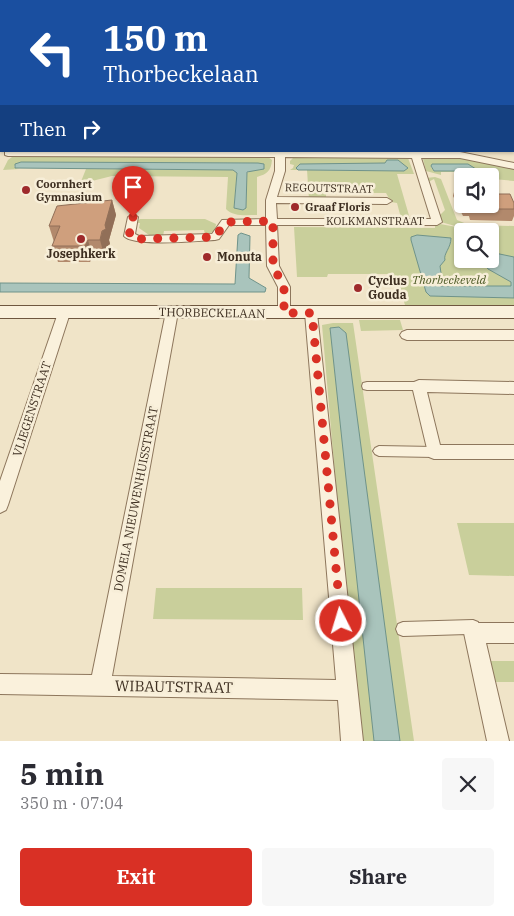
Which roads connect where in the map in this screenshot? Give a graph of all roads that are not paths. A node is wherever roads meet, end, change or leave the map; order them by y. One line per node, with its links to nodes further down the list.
1 (259, 0): 2 (street)
2 (283, 0)
3 (9, 152): 4 (street)
4 (101, 152): 5 (street)
5 (189, 153): 6 (street)
6 (280, 153): 7 (street); 9 (street)
7 (416, 155): 8 (street); 12 (street, KOLKMANSTRAAT)
8 (514, 166)
9 (272, 200): 10 (street, REGOUTSTRAAT); 12 (street)
10 (387, 201)
11 (133, 217): 12 (street)
12 (273, 221): 17 (street)
13 (0, 312): 16 (main road, THORBECKELAAN)
14 (172, 312): 16 (main road, THORBECKELAAN); 17 (main road, THORBECKELAAN); 32 (street, DOMELA NIEUWENHUISSTRAAT)
15 (514, 312): 18 (main road, THORBECKELAAN)
16 (64, 313): 27 (street, VLIEGENSTRAAT)
17 (284, 313): 18 (main road, THORBECKELAAN)
18 (312, 313): 33 (street)
19 (407, 335): 20 (street)
20 (514, 335)
21 (367, 386): 22 (street)
22 (419, 386): 23 (street); 25 (street)
23 (514, 388)
24 (379, 451): 25 (street)
25 (434, 452): 26 (street)
26 (514, 452)
27 (0, 505)
28 (402, 629): 30 (street)
29 (514, 633): 30 (street)
30 (474, 634): 35 (street)
31 (0, 684): 32 (street, WIBAUTSTRAAT)
32 (100, 686): 33 (street, WIBAUTSTRAAT)
33 (347, 690): 34 (street)
34 (352, 741)
35 (498, 741)

